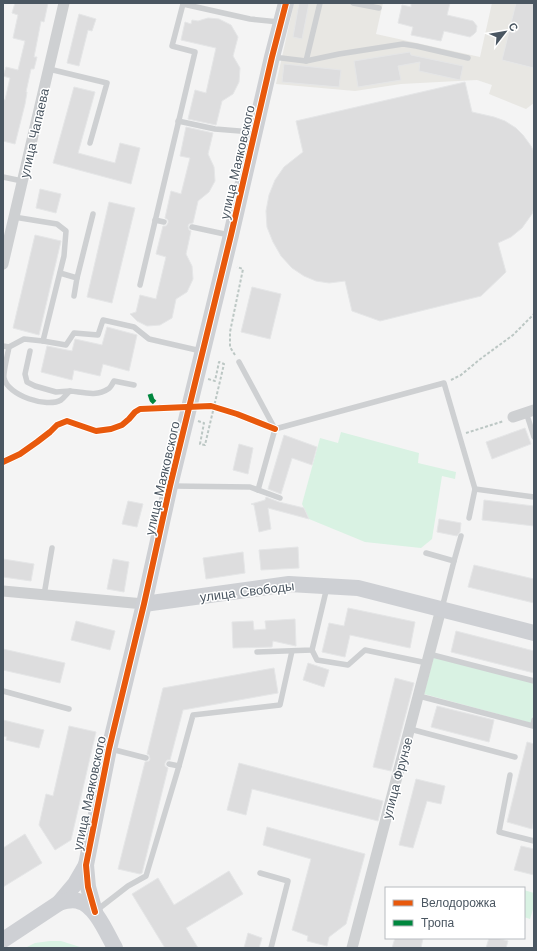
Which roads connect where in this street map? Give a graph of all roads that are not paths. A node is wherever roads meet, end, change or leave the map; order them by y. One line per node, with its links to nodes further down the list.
1 (64, 3): 11 (street, улица Чапаева)
2 (286, 3): 7 (street, улица Маяковского)
3 (320, 3): 10 (lane)
4 (353, 3): 6 (lane)
5 (204, 6): 7 (lane); 12 (lane)
6 (379, 8)
7 (282, 22): 8 (street, улица Маяковского)
8 (272, 57): 10 (lane); 13 (street, улица Маяковского)
9 (468, 58): 10 (lane)
10 (306, 61)
11 (49, 69): 14 (lane); 16 (street, улица Чапаева)
12 (178, 121): 13 (lane); 19 (lane)
13 (255, 132): 22 (street, улица Маяковского)
14 (90, 144)
15 (3, 177): 16 (lane)
16 (22, 181): 18 (street, улица Чапаева)
17 (93, 214): 25 (lane)
18 (14, 217): 23 (street, улица Чапаева); 24 (lane)
19 (155, 220): 20 (lane); 26 (lane)
20 (164, 222)
21 (192, 228): 22 (lane)
22 (231, 235): 31 (street, улица Маяковского)
23 (3, 264)
24 (60, 273): 25 (lane); 28 (lane)
25 (77, 278): 27 (lane)
26 (140, 285)
27 (74, 296)
28 (43, 341): 29 (lane); 31 (lane)
29 (6, 346): 34 (lane)
30 (30, 351): 34 (lane)
31 (203, 351): 39 (street, улица Маяковского)
32 (239, 362): 37 (lane)
33 (134, 386): 34 (lane)
34 (70, 391)
35 (530, 411): 36 (street); 38 (lane)
36 (508, 419)
37 (275, 429): 40 (lane); 41 (lane)
38 (534, 437)
39 (170, 486): 41 (lane); 52 (street, улица Маяковского)
40 (475, 489): 42 (lane); 44 (lane)
41 (258, 490): 43 (lane)
42 (534, 497)
43 (280, 498)
44 (469, 518)
45 (461, 536): 48 (lane)
46 (52, 548): 51 (lane)
47 (426, 553): 48 (lane)
48 (454, 561): 53 (lane)
49 (328, 586): 52 (street, улица Свободы); 53 (street, улица Свободы); 55 (lane)
50 (3, 591): 51 (street, улица Свободы)
51 (44, 595): 52 (street, улица Свободы)
52 (144, 604): 65 (street, улица Маяковского)
53 (441, 609): 54 (street, улица Свободы); 58 (street, улица Фрунзе)
54 (534, 633)
55 (312, 650): 56 (lane); 58 (lane)
56 (292, 651): 57 (lane); 69 (lane)
57 (257, 652)
58 (428, 659): 59 (lane); 61 (street, улица Фрунзе)
59 (534, 681)
60 (3, 691): 62 (lane)
61 (418, 696): 63 (lane); 64 (street, улица Фрунзе)
62 (69, 709)
63 (534, 720)
64 (410, 729): 66 (lane); 79 (street, улица Фрунзе)
65 (108, 748): 67 (lane); 72 (street, улица Маяковского)
66 (515, 757)
67 (146, 758)
68 (169, 764): 69 (lane)
69 (179, 766): 75 (lane)
70 (510, 775): 71 (lane)
71 (534, 841)
72 (86, 865): 74 (street, улица Маяковского); 75 (street, улица Маяковского)
73 (260, 873): 78 (lane)
74 (59, 903): 75 (street); 76 (street)
75 (95, 912): 77 (street)
76 (3, 940)
77 (115, 948)
78 (272, 948)
79 (352, 948)

